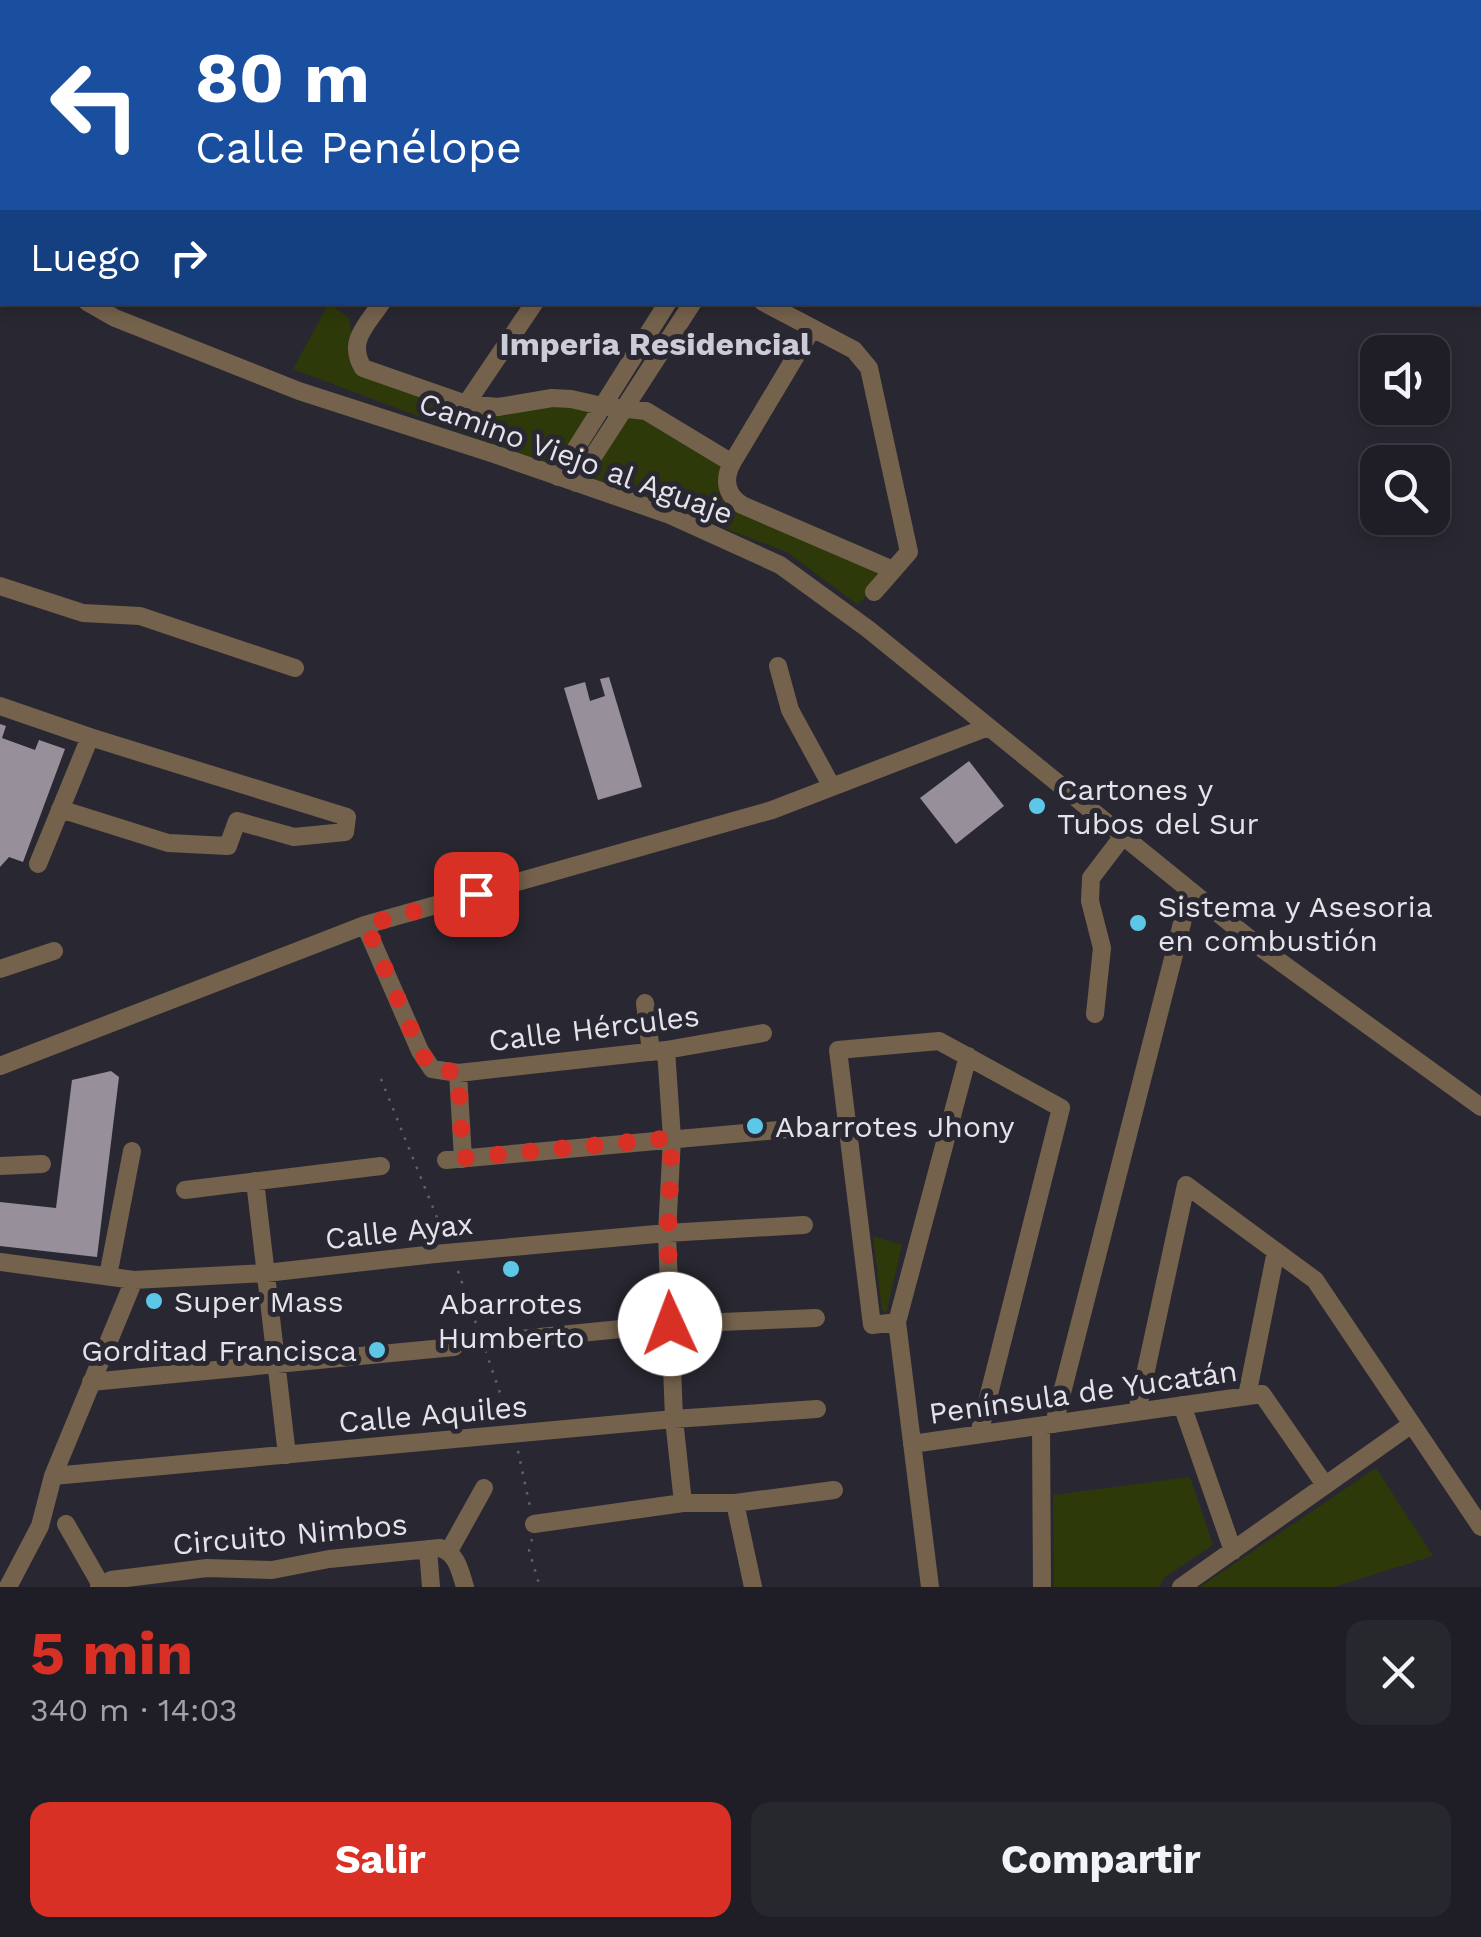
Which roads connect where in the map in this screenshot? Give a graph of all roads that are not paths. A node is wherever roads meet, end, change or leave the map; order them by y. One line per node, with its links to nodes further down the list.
1 (92, 305): 13 (street, Camino Viejo al Aguaje)
2 (380, 305): 8 (street)
3 (533, 305): 8 (street)
4 (666, 305): 9 (street)
5 (691, 305): 10 (street)
6 (768, 305): 7 (street)
7 (812, 329): 12 (street); 14 (street)
8 (466, 404): 9 (street)
9 (602, 406): 10 (street); 11 (street)
10 (626, 407): 11 (street); 12 (street)
11 (579, 461): 13 (street)
12 (732, 462): 14 (street)
13 (567, 480): 20 (street, Camino Viejo al Aguaje)
14 (893, 570): 16 (street)
15 (0, 586): 18 (street)
16 (874, 592)
17 (778, 666): 22 (street)
18 (294, 668)
19 (0, 706): 21 (street)
20 (988, 727): 22 (street); 24 (street, Camino Viejo al Aguaje)
21 (90, 737): 23 (street); 23 (street)
22 (832, 787): 27 (street)
23 (60, 809): 25 (street)
24 (1122, 836): 26 (street, Camino Viejo al Aguaje); 31 (street)
25 (38, 864)
26 (1190, 892): 37 (street, Camino Viejo al Aguaje); 66 (street)
27 (366, 925): 35 (street); 36 (street, Calle Hércules)
28 (54, 951): 29 (street)
29 (0, 968)
30 (646, 1002): 33 (street)
31 (1095, 1014)
32 (763, 1033): 33 (street, Calle Hércules)
33 (659, 1051): 36 (street, Calle Hércules); 39 (street)
34 (968, 1056): 54 (street); 54 (street); 67 (street)
35 (0, 1066)
36 (458, 1072): 39 (street)
37 (1481, 1107)
38 (789, 1128): 39 (street)
39 (672, 1138): 47 (street)
40 (132, 1151): 51 (street)
41 (42, 1164): 42 (street)
42 (0, 1166)
43 (381, 1166): 44 (street)
44 (256, 1182): 45 (street); 50 (street)
45 (184, 1190)
46 (804, 1225): 47 (street, Calle Ayax)
47 (668, 1232): 50 (street, Calle Ayax, bridge); 55 (street)
48 (1276, 1251): 60 (street); 63 (street); 65 (street)
49 (0, 1262): 51 (street, Calle Ayax)
50 (266, 1273): 52 (street, Calle Ayax); 58 (street)
51 (108, 1276): 52 (street, Calle Ayax)
52 (134, 1280): 59 (street)
53 (816, 1318): 55 (street)
54 (896, 1322): 68 (street)
55 (670, 1324): 56 (street); 64 (street)
56 (510, 1340)
57 (454, 1347): 58 (street)
58 (277, 1364): 59 (street); 69 (street)
59 (91, 1382): 70 (street)
60 (1254, 1395): 61 (street, Península de Yucatán); 71 (street)
61 (1182, 1405): 63 (street, Península de Yucatán); 80 (street)
62 (817, 1409): 64 (street, Calle Aquiles)
63 (1137, 1412): 66 (street, Península de Yucatán)
64 (674, 1419): 69 (street, Calle Aquiles); 75 (street)
65 (1412, 1424): 71 (street); 78 (street)
66 (1047, 1425): 67 (street, Península de Yucatán); 89 (street)
67 (979, 1434): 68 (street, Península de Yucatán)
68 (912, 1444): 88 (street)
69 (287, 1455): 70 (street, Calle Aquiles)
70 (53, 1476): 84 (street)
71 (1325, 1486): 80 (street)
72 (484, 1488): 81 (street)
73 (834, 1490): 74 (street)
74 (735, 1502): 75 (street); 87 (street)
75 (682, 1503): 77 (street)
76 (66, 1524): 83 (street)
77 (534, 1524)
78 (1481, 1527)
79 (428, 1549): 81 (street, Circuito Nimbos); 82 (street, Circuito Nimbos); 85 (street)
80 (1232, 1550): 90 (street)
81 (450, 1552): 86 (street, Circuito Nimbos)
82 (128, 1582): 83 (street, Circuito Nimbos)
83 (100, 1586)
84 (8, 1587)
85 (431, 1587)
86 (465, 1587)
87 (752, 1587)
88 (930, 1587)
89 (1042, 1587)
90 (1181, 1587)

